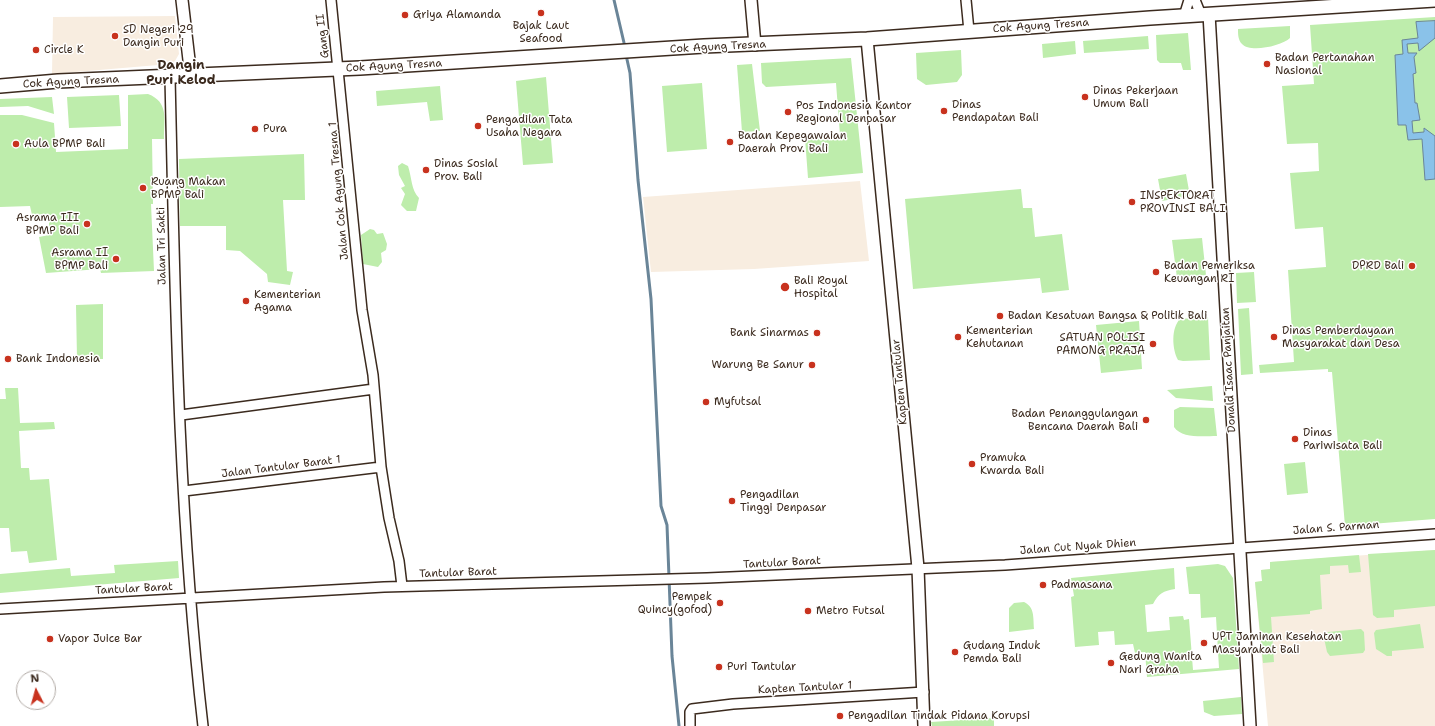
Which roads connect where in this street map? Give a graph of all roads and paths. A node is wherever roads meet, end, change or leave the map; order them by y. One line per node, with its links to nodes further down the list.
1 (182, 0): 16 (street)
2 (331, 0): 14 (street, Gang II)
3 (751, 0): 13 (street)
4 (966, 0): 11 (street)
5 (1189, 0): 10 (street)
6 (1195, 0): 9 (street)
7 (1435, 0): 8 (main road, Cok Agung Tresna)
8 (1348, 3): 9 (main road, Cok Agung Tresna)
9 (1205, 15): 10 (main road, Cok Agung Tresna); 23 (street, Donald Isaac Panjaitan)
10 (1184, 16): 11 (main road, Cok Agung Tresna)
11 (969, 31): 12 (main road, Cok Agung Tresna)
12 (867, 39): 13 (main road, Cok Agung Tresna); 24 (street, Kapten Tantular)
13 (755, 45): 14 (main road, Cok Agung Tresna)
14 (339, 69): 16 (main road, Cok Agung Tresna); 18 (street, Jalan Cok Agung Tresna 1)
15 (170, 77): 16 (main road, Cok Agung Tresna); 17 (main road, Cok Agung Tresna); 19 (street, Jalan Tri Sakti)
16 (191, 77)
17 (0, 86)
18 (374, 389): 19 (street); 20 (street, Jalan Cok Agung Tresna 1)
19 (181, 415): 21 (street)
20 (381, 467): 21 (street, Jalan Tantular Barat 1); 25 (street, Jalan Cok Agung Tresna 1)
21 (184, 491): 26 (street)
22 (1435, 534): 23 (street, Jalan S. Parman)
23 (1240, 548): 24 (street, Jalan Cut Nyak Dhien); 32 (street, Donald Isaac Panjaitan)
24 (918, 568): 25 (street, Tantular Barat); 28 (street, Kapten Tantular)
25 (402, 586): 26 (street, Tantular Barat)
26 (189, 598): 27 (street, Tantular Barat); 29 (street)
27 (0, 609)
28 (919, 692): 30 (street, Kapten Tantular 1); 31 (street, Kapten Tantular)
29 (203, 726)
30 (690, 726)
31 (924, 726)
32 (1250, 726)

